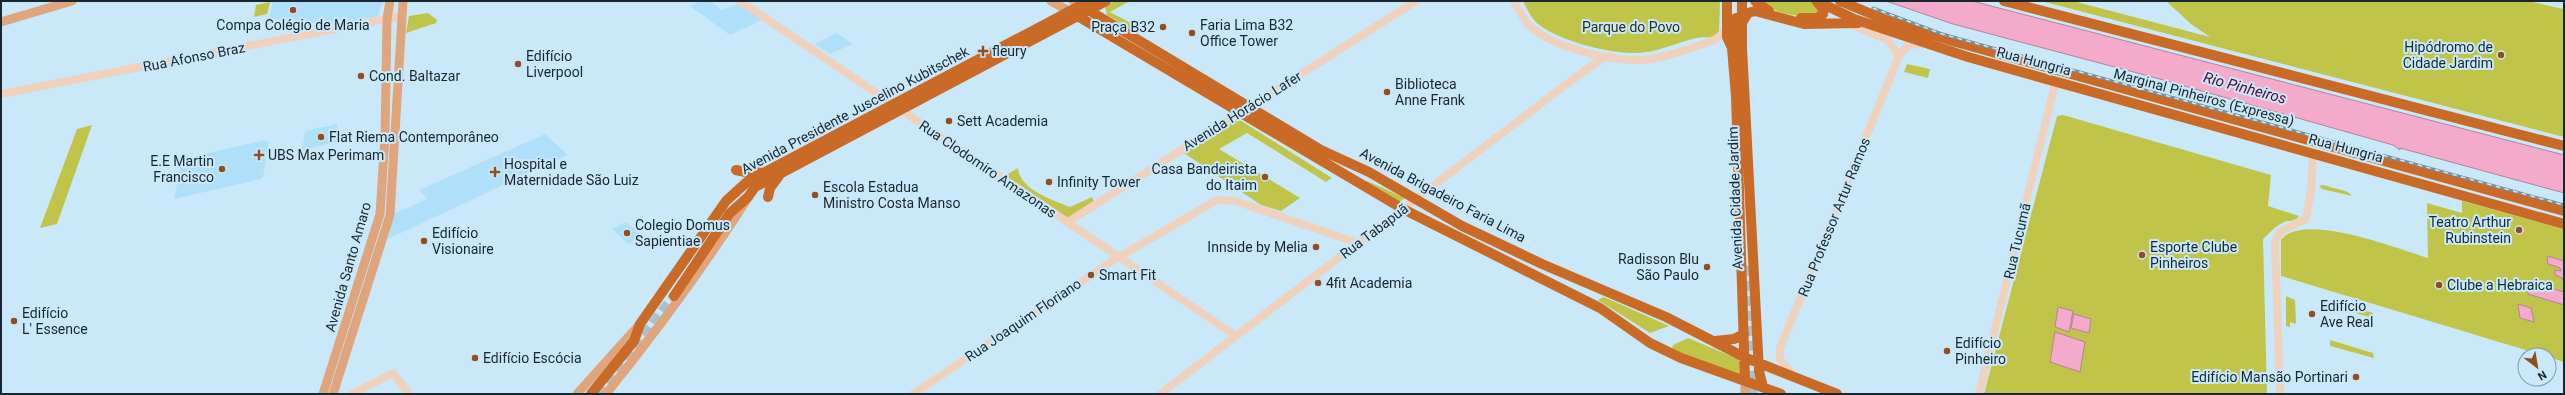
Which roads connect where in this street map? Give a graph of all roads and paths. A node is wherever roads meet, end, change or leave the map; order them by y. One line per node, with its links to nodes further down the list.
1 (59, 1): 28 (main road)
2 (72, 1): 32 (main road)
3 (390, 1): 29 (main road, Avenida Santo Amaro)
4 (403, 1): 25 (main road, Avenida Santo Amaro)
5 (740, 1): 51 (street, Rua Clodomiro Amazonas)
6 (1050, 1): 23 (main road, Avenida Brigadeiro Faria Lima)
7 (1089, 1): 21 (highway, Avenida Presidente Juscelino Kubitschek)
8 (1106, 1): 22 (highway, Avenida Presidente Juscelino Kubitschek); 30 (highway)
9 (1416, 1): 52 (street, Avenida Horácio Lafer)
10 (1514, 1): 44 (street)
11 (1727, 1): 37 (highway, Avenida Cidade Jardim)
12 (1732, 1): 42 (highway)
13 (1736, 1): 42 (highway, Avenida Cidade Jardim)
14 (1741, 1): 31 (highway, Avenida Cidade Jardim); 50 (highway)
15 (1755, 1): 27 (highway)
16 (1816, 1): 27 (highway); 34 (highway)
17 (1826, 1): 34 (highway)
18 (1840, 1): 55 (highway, Marginal Pinheiros (Expressa))
19 (2004, 1): 24 (highway)
20 (2016, 1): 24 (highway)
21 (1077, 3): 22 (highway, Avenida Brigadeiro Faria Lima); 23 (highway, Avenida Presidente Juscelino Kubitschek)
22 (1089, 10): 26 (highway, Avenida Presidente Juscelino Kubitschek); 30 (highway, Avenida Brigadeiro Faria Lima)
23 (1069, 11): 26 (highway, Avenida Brigadeiro Faria Lima); 51 (highway, Avenida Presidente Juscelino Kubitschek)
24 (2055, 15): 56 (highway)
25 (402, 16): 29 (street, Rua Afonso Braz); 75 (main road, Avenida Santo Amaro)
26 (1078, 16): 35 (highway, Avenida Brigadeiro Faria Lima); 36 (highway, Avenida Presidente Juscelino Kubitschek)
27 (1785, 17): 33 (highway)
28 (1, 18)
29 (387, 19): 49 (street, Rua Afonso Braz); 76 (main road, Avenida Santo Amaro)
30 (1105, 20): 40 (highway, Avenida Brigadeiro Faria Lima)
31 (1742, 21): 33 (highway); 82 (highway, Avenida Cidade Jardim)
32 (1, 22)
33 (1847, 22): 38 (highway); 45 (street)
34 (1871, 24): 38 (highway)
35 (1094, 26): 36 (highway); 39 (highway, Avenida Brigadeiro Faria Lima)
36 (1058, 27): 53 (highway, Avenida Presidente Juscelino Kubitschek)
37 (1727, 27): 42 (highway, Avenida Cidade Jardim); 44 (street)
38 (1891, 32): 41 (highway, Rua Hungria)
39 (1118, 40): 40 (highway); 46 (highway, Avenida Brigadeiro Faria Lima)
40 (1148, 46): 43 (highway, Avenida Brigadeiro Faria Lima)
41 (1935, 46): 45 (street, Rua Professor Artur Ramos); 47 (highway, Rua Hungria)
42 (1732, 48): 50 (highway, Avenida Cidade Jardim)
43 (1156, 52): 46 (highway); 52 (highway, Avenida Brigadeiro Faria Lima)
44 (1609, 56): 67 (street, Rua Tabapuã)
45 (1899, 56): 83 (street, Rua Professor Artur Ramos)
46 (1149, 59): 54 (highway, Avenida Brigadeiro Faria Lima)
47 (2057, 85): 48 (highway, Rua Hungria); 97 (street, Rua Tucumã)
48 (2082, 88): 55 (highway); 57 (highway, Rua Hungria)
49 (1, 94)
50 (1738, 94): 62 (highway); 78 (highway, Avenida Cidade Jardim)
51 (893, 104): 53 (street, Rua Clodomiro Amazonas); 61 (highway, Avenida Presidente Juscelino Kubitschek)
52 (1248, 107): 54 (street, Avenida Horácio Lafer); 58 (highway, Avenida Brigadeiro Faria Lima)
53 (902, 110): 61 (highway, Avenida Presidente Juscelino Kubitschek); 70 (street, Rua Clodomiro Amazonas)
54 (1240, 113): 59 (highway, Avenida Brigadeiro Faria Lima); 70 (street, Avenida Horácio Lafer)
55 (2313, 141): 69 (highway, Marginal Pinheiros (Expressa))
56 (2564, 146)
57 (2313, 154): 71 (highway, Rua Hungria); 98 (street)
58 (1349, 163): 59 (highway); 64 (highway, Avenida Brigadeiro Faria Lima)
59 (1334, 168): 63 (highway, Avenida Brigadeiro Faria Lima)
60 (736, 170): 61 (highway)
61 (776, 171): 65 (highway, Avenida Presidente Juscelino Kubitschek); 66 (highway); 77 (highway, Avenida Presidente Juscelino Kubitschek)
62 (1742, 174)
63 (1351, 178): 64 (highway); 68 (highway, Avenida Brigadeiro Faria Lima)
64 (1384, 181): 67 (highway, Avenida Brigadeiro Faria Lima)
65 (748, 197): 74 (highway); 92 (main road, Avenida Presidente Juscelino Kubitschek)
66 (768, 197)
67 (1415, 200): 68 (street, Rua Tabapuã); 80 (highway, Avenida Brigadeiro Faria Lima)
68 (1403, 209): 72 (street, Rua Tabapuã); 84 (highway, Avenida Brigadeiro Faria Lima)
69 (2564, 211)
70 (1068, 222): 73 (street, Rua Clodomiro Amazonas)
71 (2564, 224)
72 (1358, 244): 73 (street, Rua Joaquim Floriano); 79 (street, Rua Tabapuã)
73 (1119, 257): 79 (street, Rua Clodomiro Amazonas); 93 (street, Rua Joaquim Floriano)
74 (674, 296)
75 (357, 319): 76 (main road); 87 (main road, Avenida Santo Amaro)
76 (346, 322): 86 (main road, Avenida Santo Amaro)
77 (640, 324): 90 (main road, Avenida Presidente Juscelino Kubitschek); 91 (highway)
78 (1744, 334): 80 (highway); 81 (highway, Avenida Cidade Jardim)
79 (1236, 336): 94 (street, Rua Tabapuã)
80 (1714, 341): 81 (highway, Avenida Brigadeiro Faria Lima)
81 (1744, 356): 82 (highway, Avenida Brigadeiro Faria Lima); 84 (highway, Avenida Cidade Jardim)
82 (1759, 363): 83 (highway, Avenida Brigadeiro Faria Lima); 85 (highway, Avenida Cidade Jardim)
83 (1793, 376): 96 (highway, Avenida Brigadeiro Faria Lima)
84 (1745, 387): 85 (highway, Avenida Brigadeiro Faria Lima)
85 (1763, 391): 95 (highway, Avenida Brigadeiro Faria Lima)
86 (323, 394)
87 (333, 394)
88 (352, 394): 89 (street)
89 (409, 394)
90 (577, 394)
91 (591, 394)
92 (606, 394)
93 (913, 394)
94 (1160, 394)
95 (1781, 394)
96 (1837, 394)
97 (1979, 394)
98 (2280, 394)

